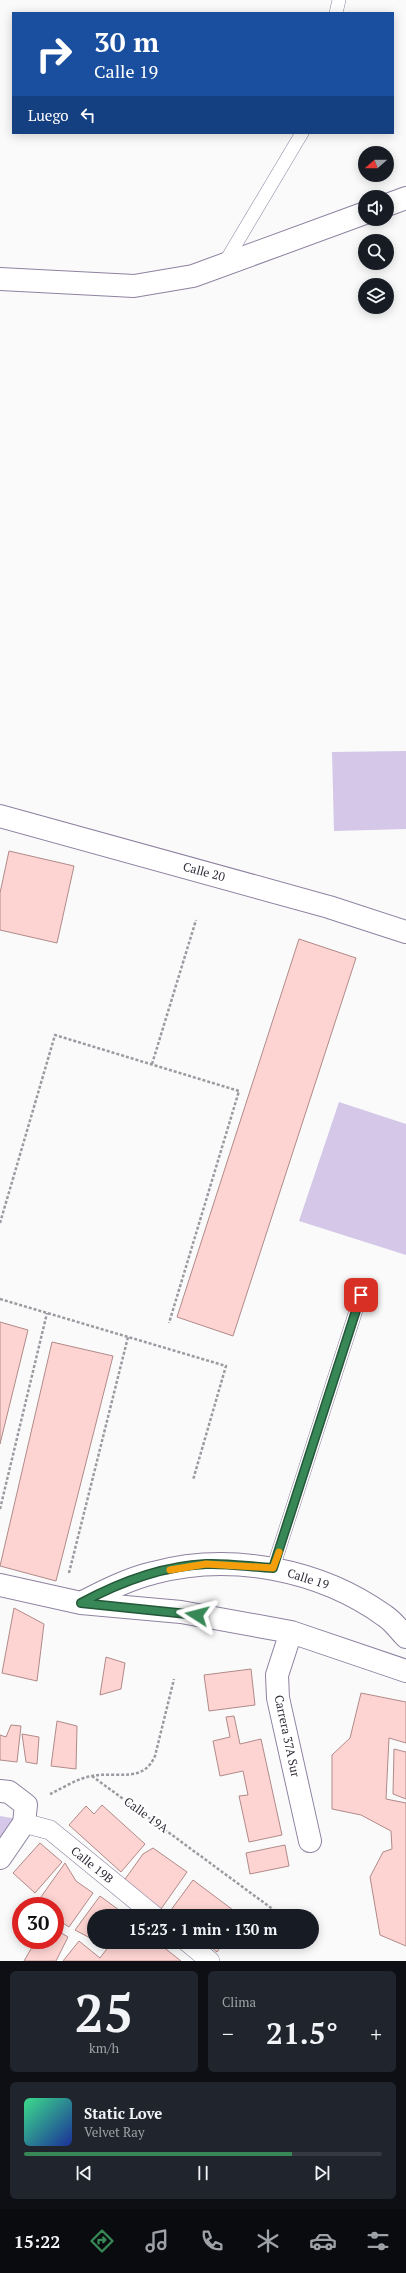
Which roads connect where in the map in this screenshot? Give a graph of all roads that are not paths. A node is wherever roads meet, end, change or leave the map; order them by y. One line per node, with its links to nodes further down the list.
1 (339, 0): 2 (lane)
2 (336, 12)
3 (301, 134): 7 (lane)
4 (406, 198): 5 (street)
5 (394, 202)
6 (358, 216): 7 (street)
7 (224, 264): 8 (street)
8 (0, 279)
9 (0, 816): 10 (street, Calle 20)
10 (406, 932)
11 (361, 1295): 12 (lane)
12 (273, 1568): 14 (street, Calle 19); 16 (street, Calle 19)
13 (0, 1585): 14 (street)
14 (81, 1603): 15 (street)
15 (291, 1632): 17 (street); 20 (street, Carrera 37A Sur)
16 (406, 1637)
17 (406, 1671)
18 (0, 1791): 19 (street)
19 (25, 1814): 21 (street); 22 (street, Calle 19B)
20 (310, 1841)
21 (0, 1858)
22 (146, 1909)
23 (195, 1949): 24 (street)
24 (210, 1961)

